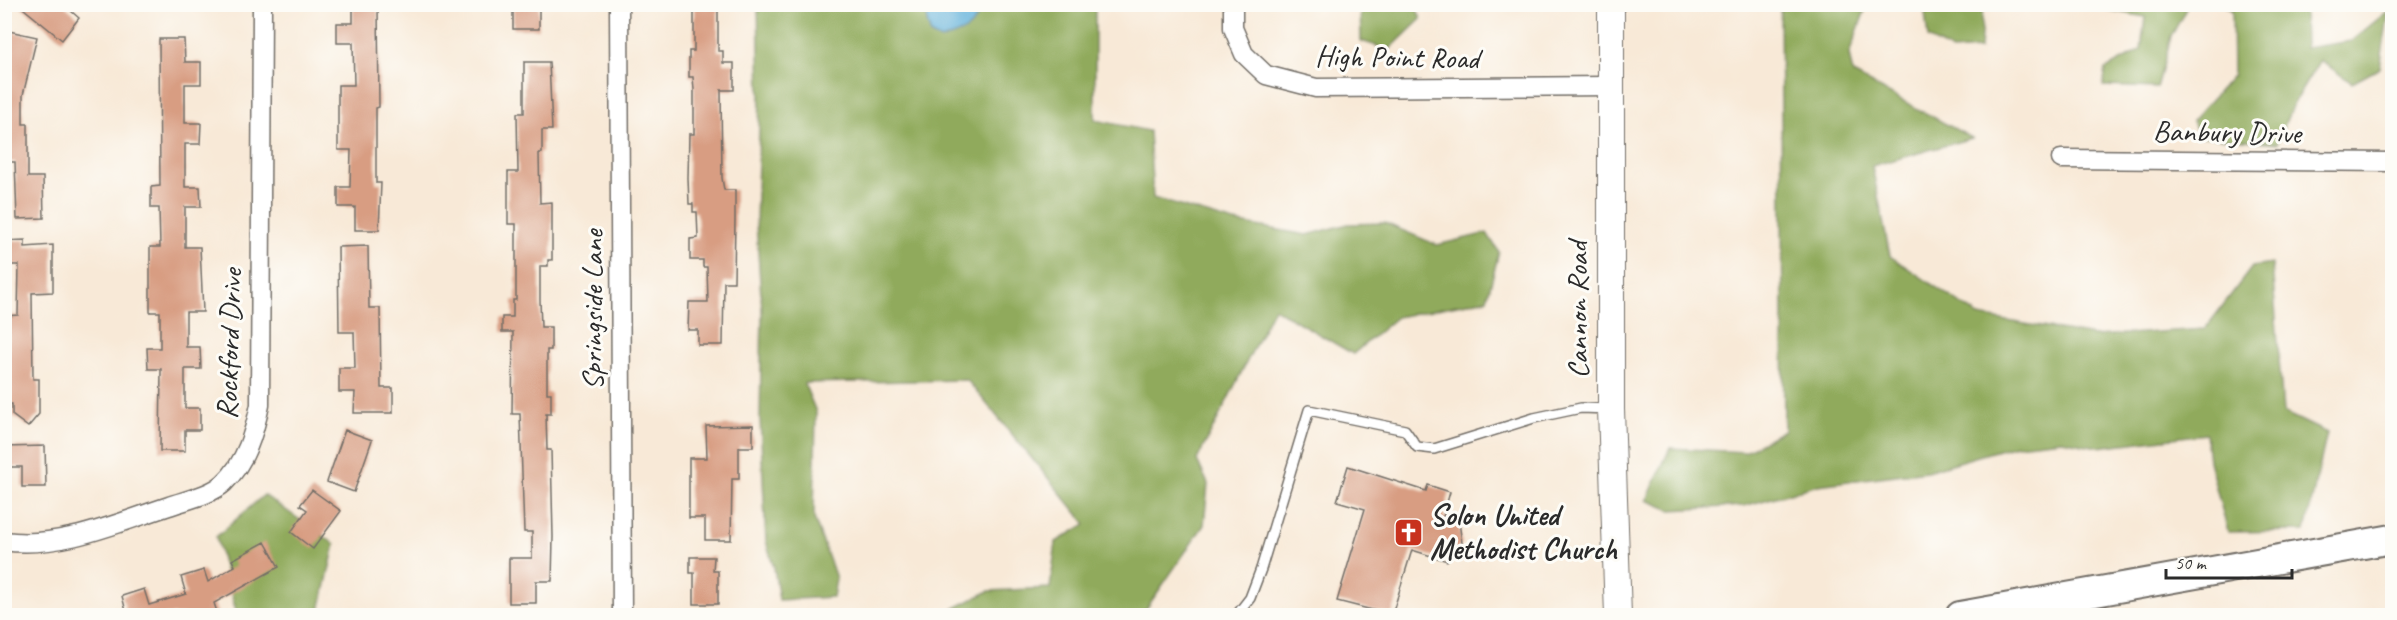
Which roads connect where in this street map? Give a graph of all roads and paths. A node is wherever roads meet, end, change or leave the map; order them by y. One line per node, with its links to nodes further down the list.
1 (262, 4): 10 (street, Rockford Drive)
2 (619, 4): 11 (street, Springside Lane)
3 (1233, 4): 5 (street, High Point Road)
4 (1611, 4): 5 (main road, Cannon Road)
5 (1610, 86): 8 (main road, Cannon Road)
6 (2061, 159): 7 (street, Banbury Drive)
7 (2392, 162)
8 (1611, 409): 12 (lane); 13 (main road, Cannon Road)
9 (2392, 539): 14 (main road)
10 (4, 541)
11 (622, 615)
12 (1236, 615)
13 (1618, 615)
14 (1960, 615)

